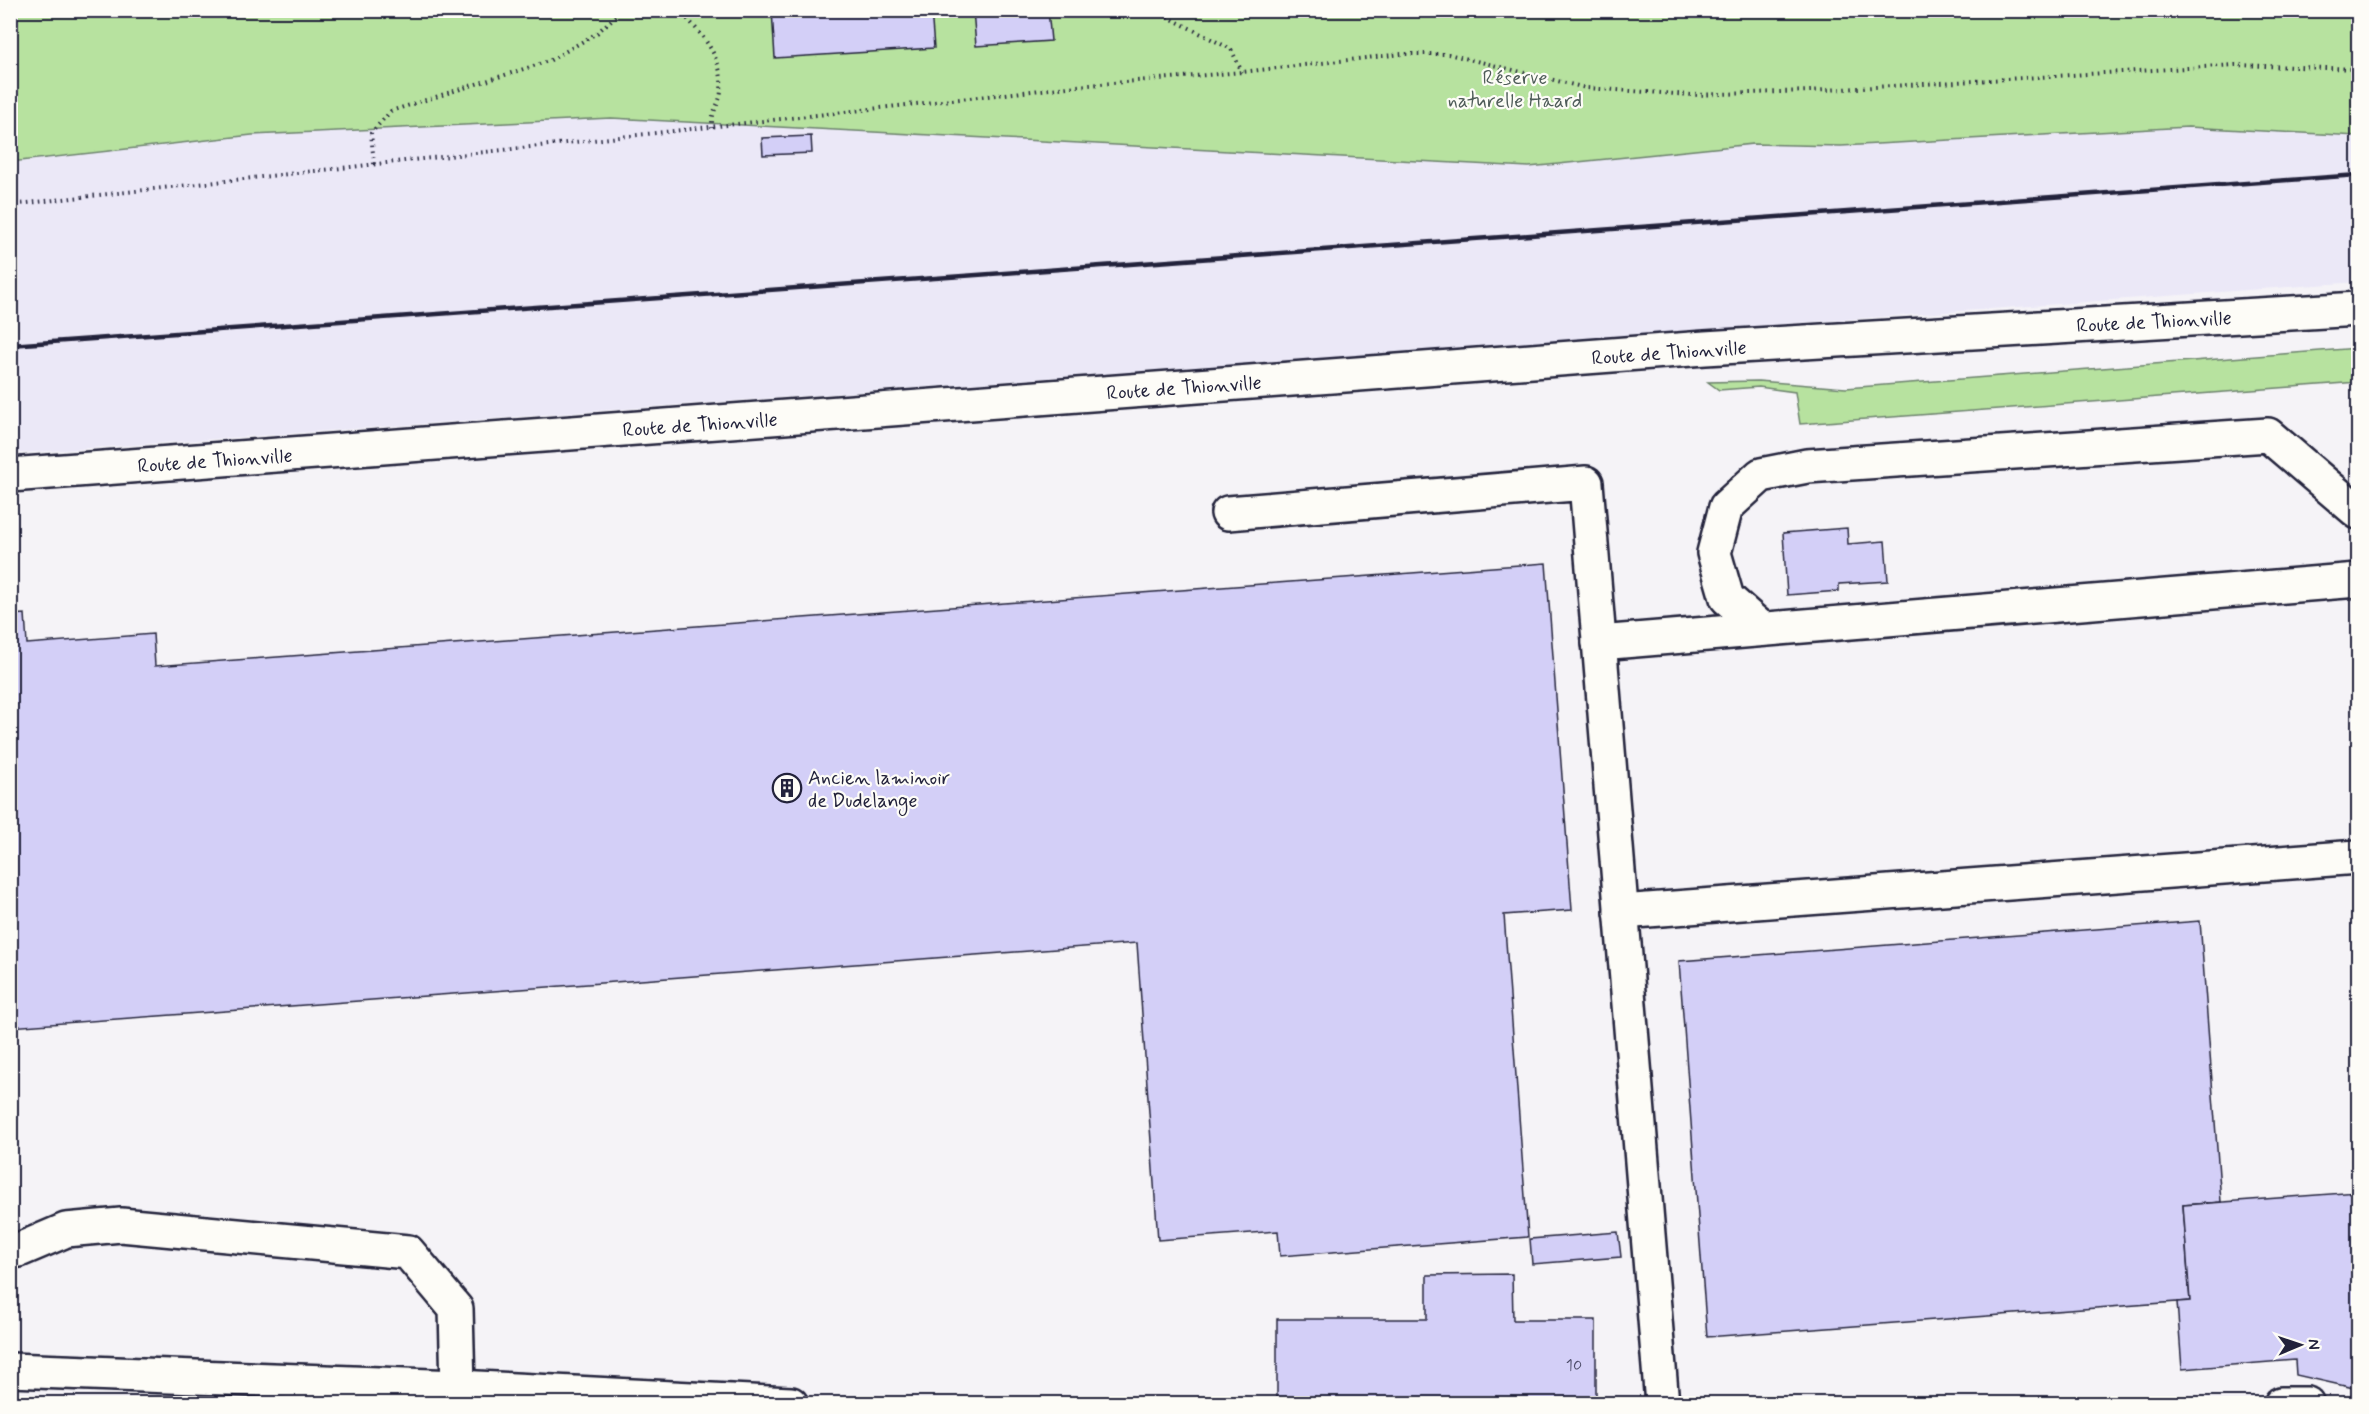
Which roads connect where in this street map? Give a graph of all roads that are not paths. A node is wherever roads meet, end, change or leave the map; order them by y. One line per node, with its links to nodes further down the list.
1 (2358, 309): 2 (main road, Route de Thionville)
2 (10, 475)
3 (2358, 512): 6 (main road)
4 (1228, 513): 7 (main road)
5 (2358, 580): 6 (main road)
6 (1762, 630): 7 (main road)
7 (1599, 643): 9 (main road)
8 (2358, 857): 9 (main road)
9 (1621, 912): 14 (main road)
10 (10, 1251): 12 (main road)
11 (10, 1370): 12 (main road)
12 (458, 1387): 13 (main road)
13 (791, 1404)
14 (1662, 1404)
15 (2281, 1404): 16 (main road)
16 (2307, 1404)

